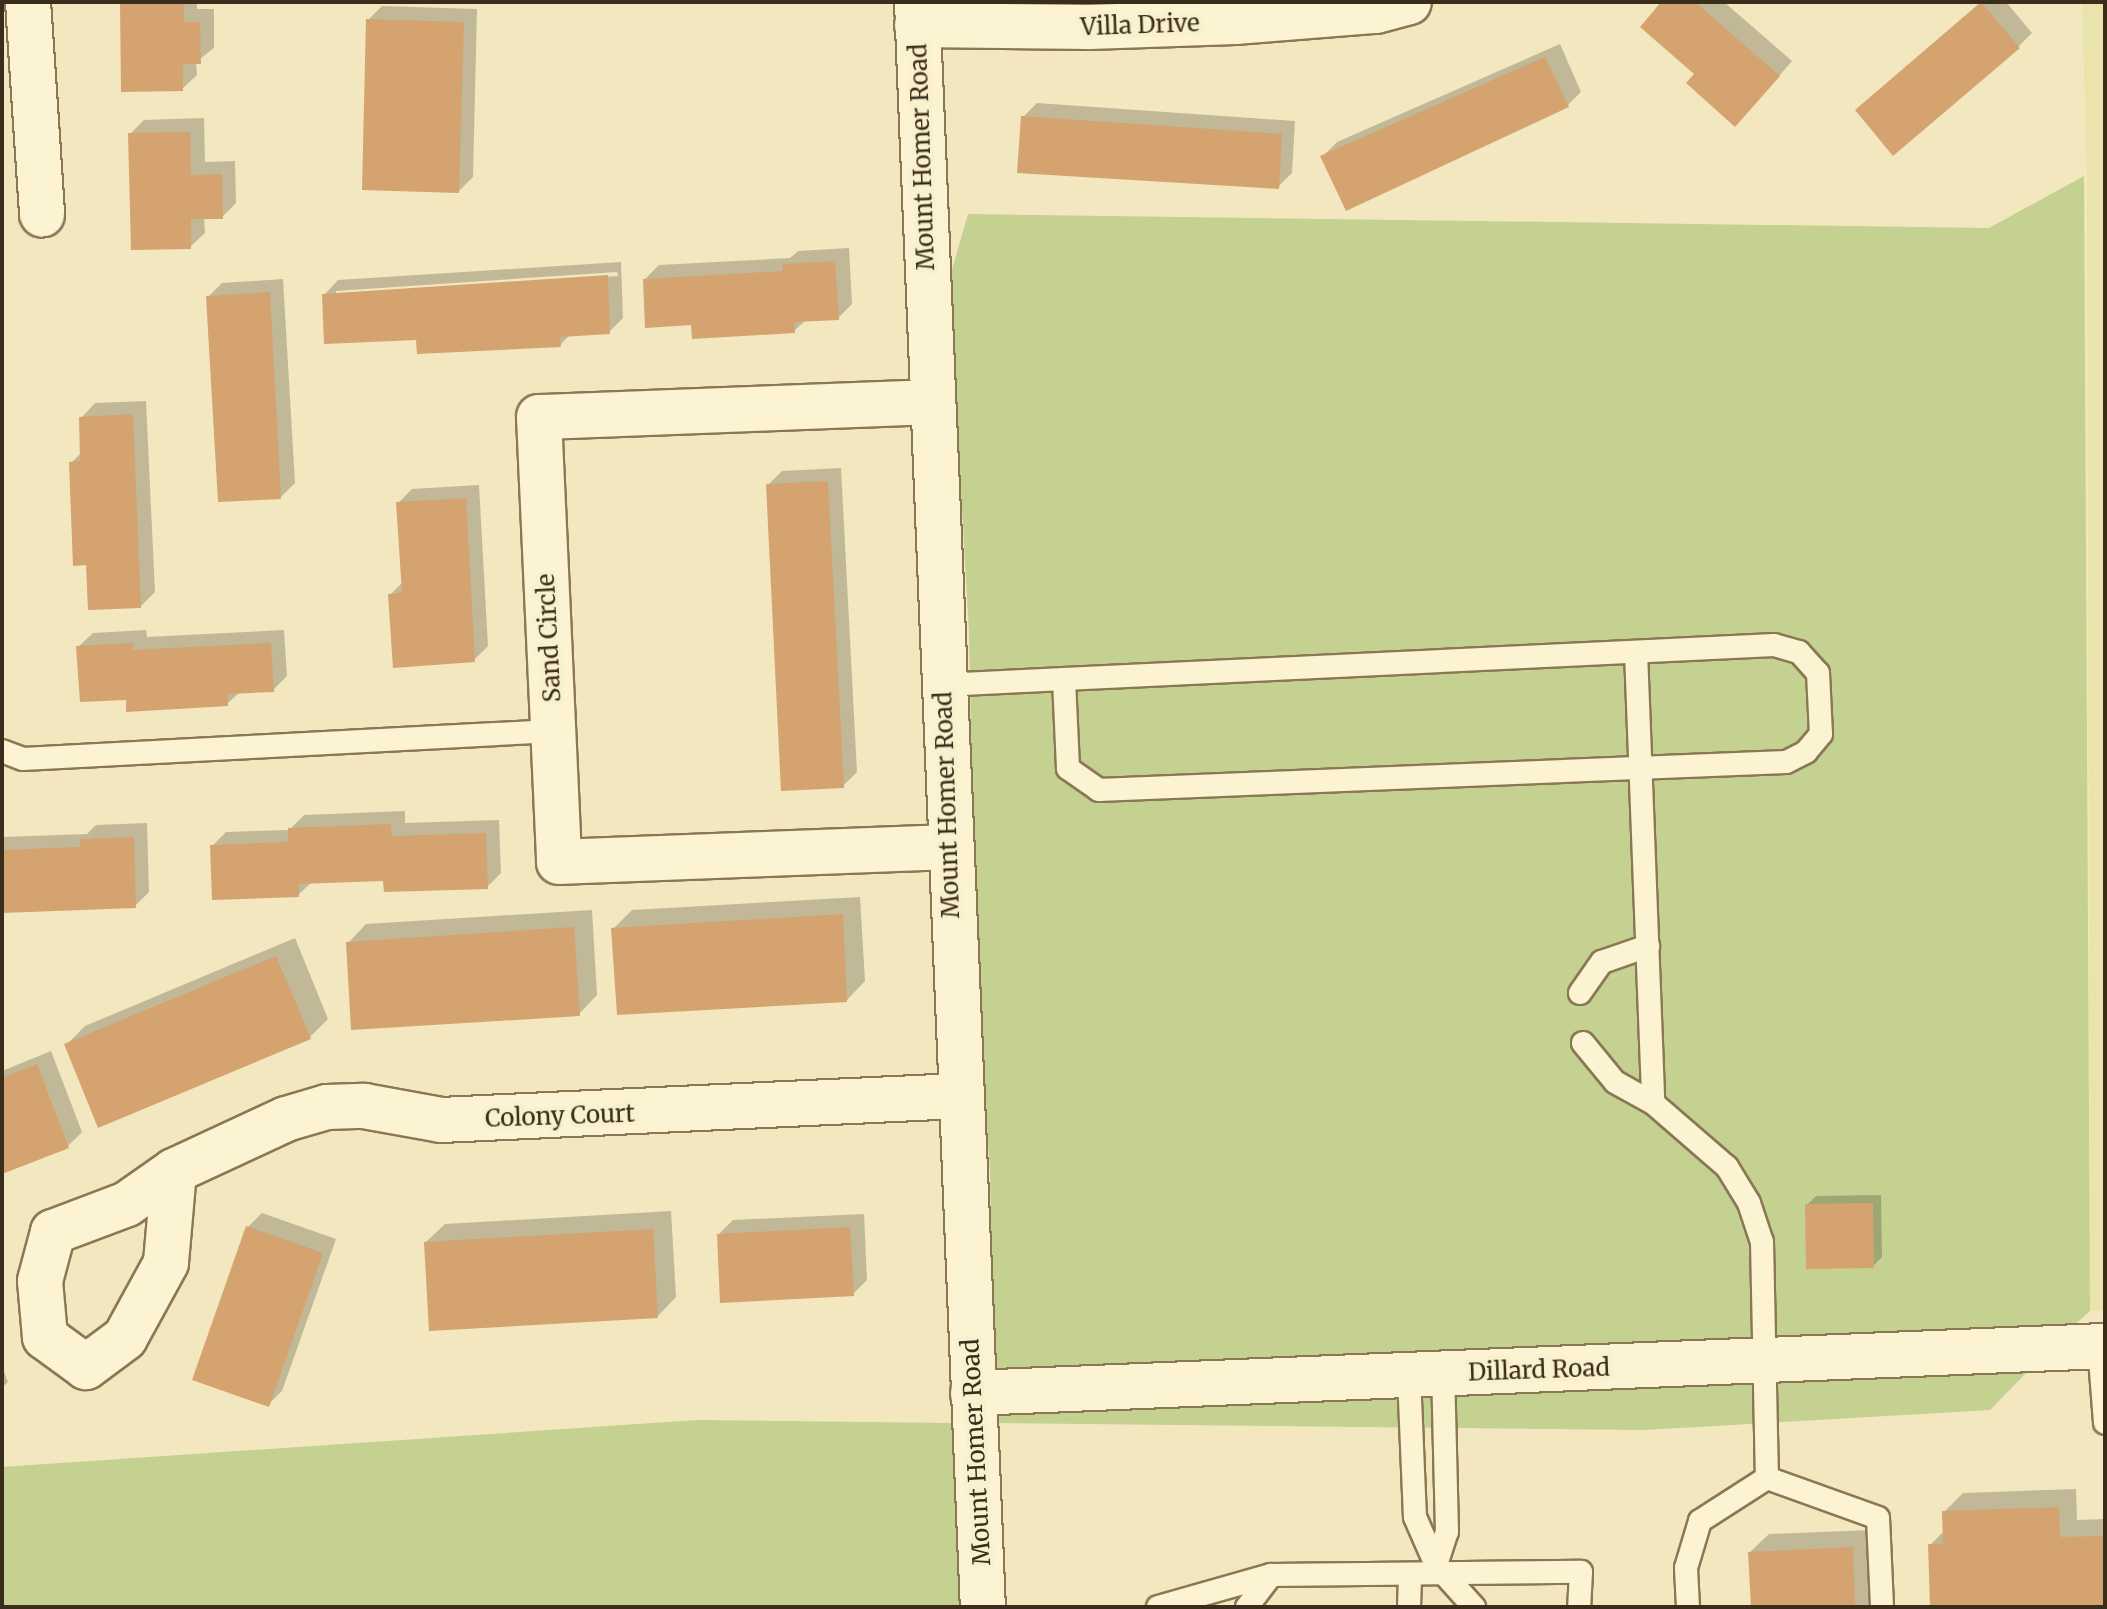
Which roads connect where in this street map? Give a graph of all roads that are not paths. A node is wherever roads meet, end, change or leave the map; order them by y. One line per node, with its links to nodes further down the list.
1 (28, 2): 4 (street)
2 (1409, 2): 3 (street, Villa Drive)
3 (917, 13): 5 (street, Mount Homer Road)
4 (42, 215)
5 (931, 402): 8 (street, Mount Homer Road); 9 (street, Sand Circle)
6 (1636, 652): 7 (lane); 11 (lane); 11 (lane)
7 (1064, 679): 8 (lane); 11 (lane)
8 (942, 685): 12 (street, Mount Homer Road)
9 (553, 731): 10 (lane); 12 (street, Sand Circle)
10 (2, 751)
11 (1640, 768): 13 (lane)
12 (948, 847): 16 (street, Mount Homer Road)
13 (1648, 946): 14 (lane); 17 (lane)
14 (1580, 993)
15 (1583, 1043): 17 (lane)
16 (959, 1096): 18 (street, Colony Court); 22 (street, Mount Homer Road)
17 (1653, 1103): 20 (lane)
18 (174, 1171)
19 (2102, 1346): 20 (street, Dillard Road); 23 (lane)
20 (1767, 1361): 21 (street, Dillard Road); 24 (lane)
21 (1426, 1374): 22 (street, Dillard Road); 25 (lane); 25 (lane)
22 (973, 1393): 28 (street, Mount Homer Road)
23 (2105, 1423)
24 (1767, 1478): 34 (lane); 35 (lane)
25 (1441, 1571): 27 (lane); 32 (lane); 33 (lane)
26 (1271, 1575): 27 (lane); 29 (lane); 30 (lane)
27 (1410, 1576): 31 (lane)
28 (983, 1607)
29 (1158, 1607)
30 (1247, 1607)
31 (1409, 1607)
32 (1474, 1607)
33 (1579, 1607)
34 (1688, 1607)
35 (1882, 1607)

